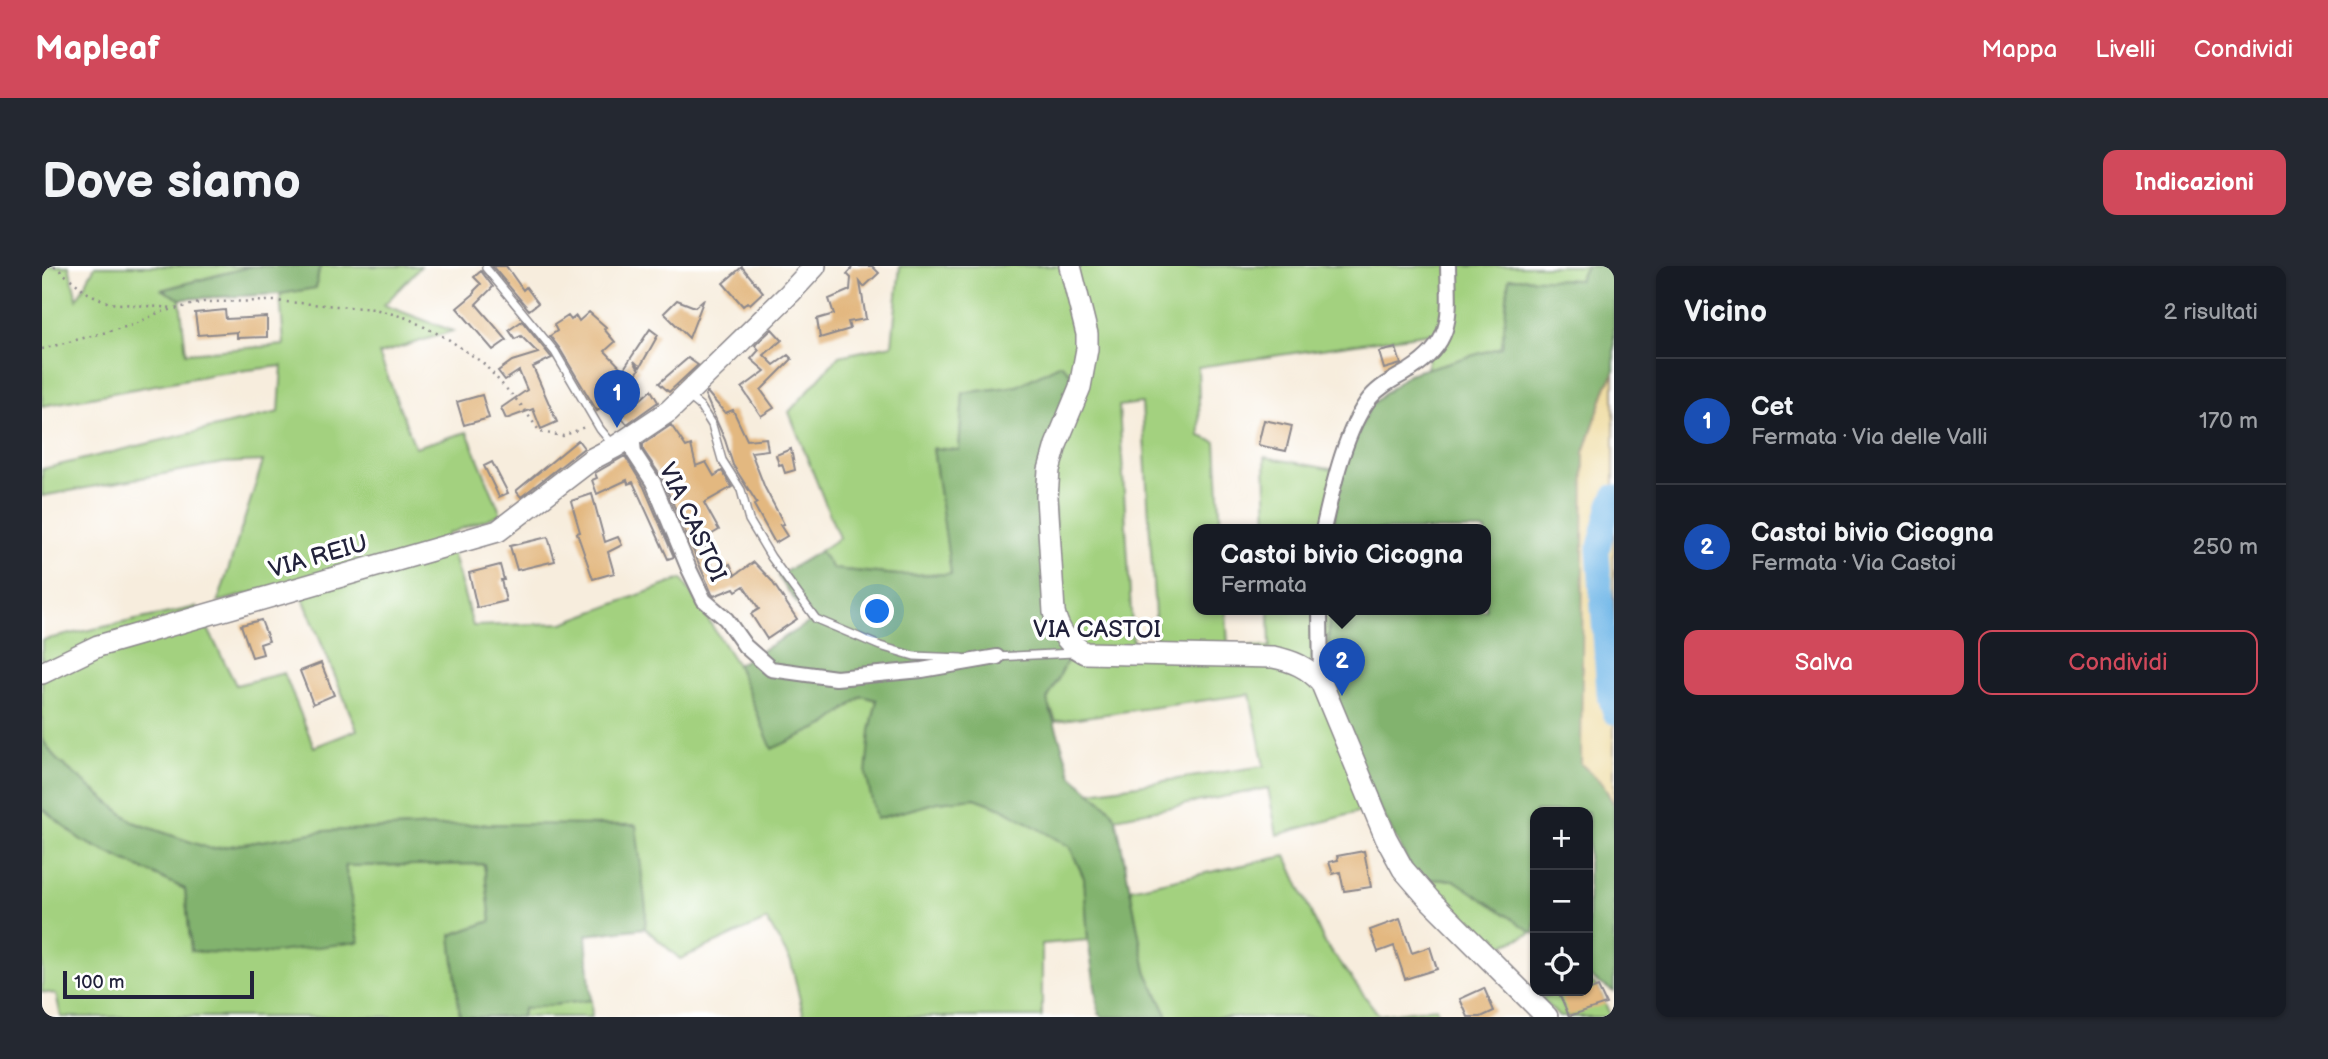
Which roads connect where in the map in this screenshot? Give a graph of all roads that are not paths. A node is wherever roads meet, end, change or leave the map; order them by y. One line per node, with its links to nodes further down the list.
1 (815, 266): 5 (street, VIA REIU)
2 (1070, 266): 9 (street)
3 (1448, 266): 7 (street)
4 (486, 268): 6 (lane)
5 (686, 394): 6 (street, VIA REIU); 10 (lane, VIA CASTOI)
6 (623, 441): 10 (street, VIA CASTOI); 11 (street, VIA REIU)
7 (1325, 524)
8 (1320, 615): 12 (street)
9 (1085, 653): 10 (lane, VIA CASTOI); 12 (street, VIA CASTOI)
10 (997, 657)
11 (42, 673)
12 (1321, 682): 13 (street)
13 (1547, 1017)

